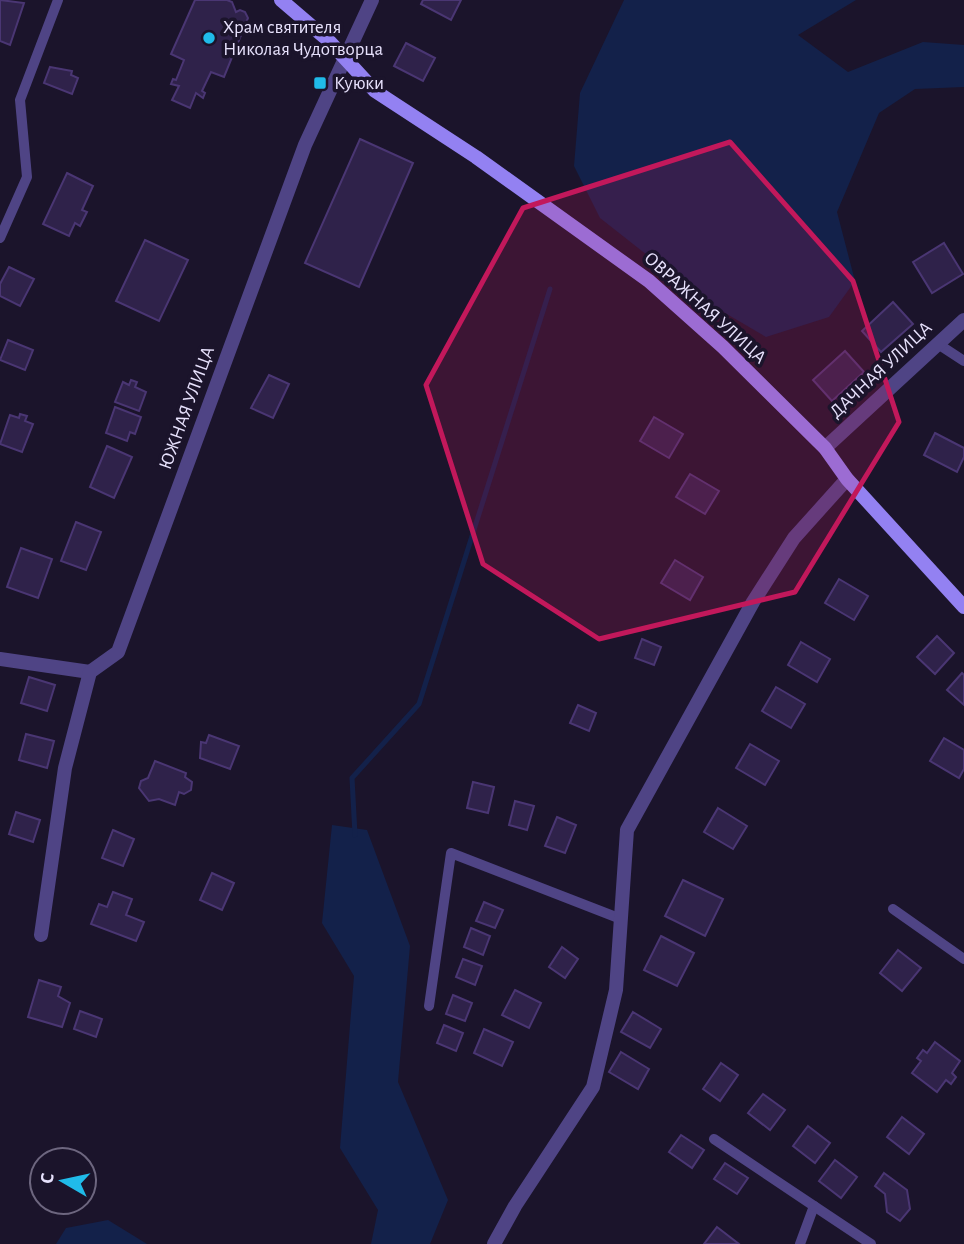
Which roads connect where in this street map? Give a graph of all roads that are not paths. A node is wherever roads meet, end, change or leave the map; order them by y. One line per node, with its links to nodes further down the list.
1 (58, 0): 5 (lane)
2 (281, 0): 4 (street, ОВРАЖНАЯ УЛИЦА)
3 (372, 0): 4 (street, ЮЖНАЯ УЛИЦА)
4 (345, 59): 9 (street, ОВРАЖНАЯ УЛИЦА); 13 (street, ЮЖНАЯ УЛИЦА)
5 (0, 238)
6 (964, 320): 7 (street, ДАЧНАЯ УЛИЦА)
7 (938, 344): 8 (lane); 9 (street, ДАЧНАЯ УЛИЦА)
8 (964, 361)
9 (825, 448): 10 (street, ОВРАЖНАЯ УЛИЦА)
10 (847, 479): 11 (street, ОВРАЖНАЯ УЛИЦА); 15 (street)
11 (964, 607)
12 (0, 659): 13 (street)
13 (90, 673): 16 (street)
14 (893, 909): 17 (lane)
15 (621, 919): 18 (lane); 21 (street)
16 (41, 935)
17 (964, 959)
18 (429, 1006)
19 (714, 1139): 20 (lane)
20 (814, 1206): 22 (lane); 23 (lane)
21 (494, 1244)
22 (800, 1244)
23 (871, 1244)

